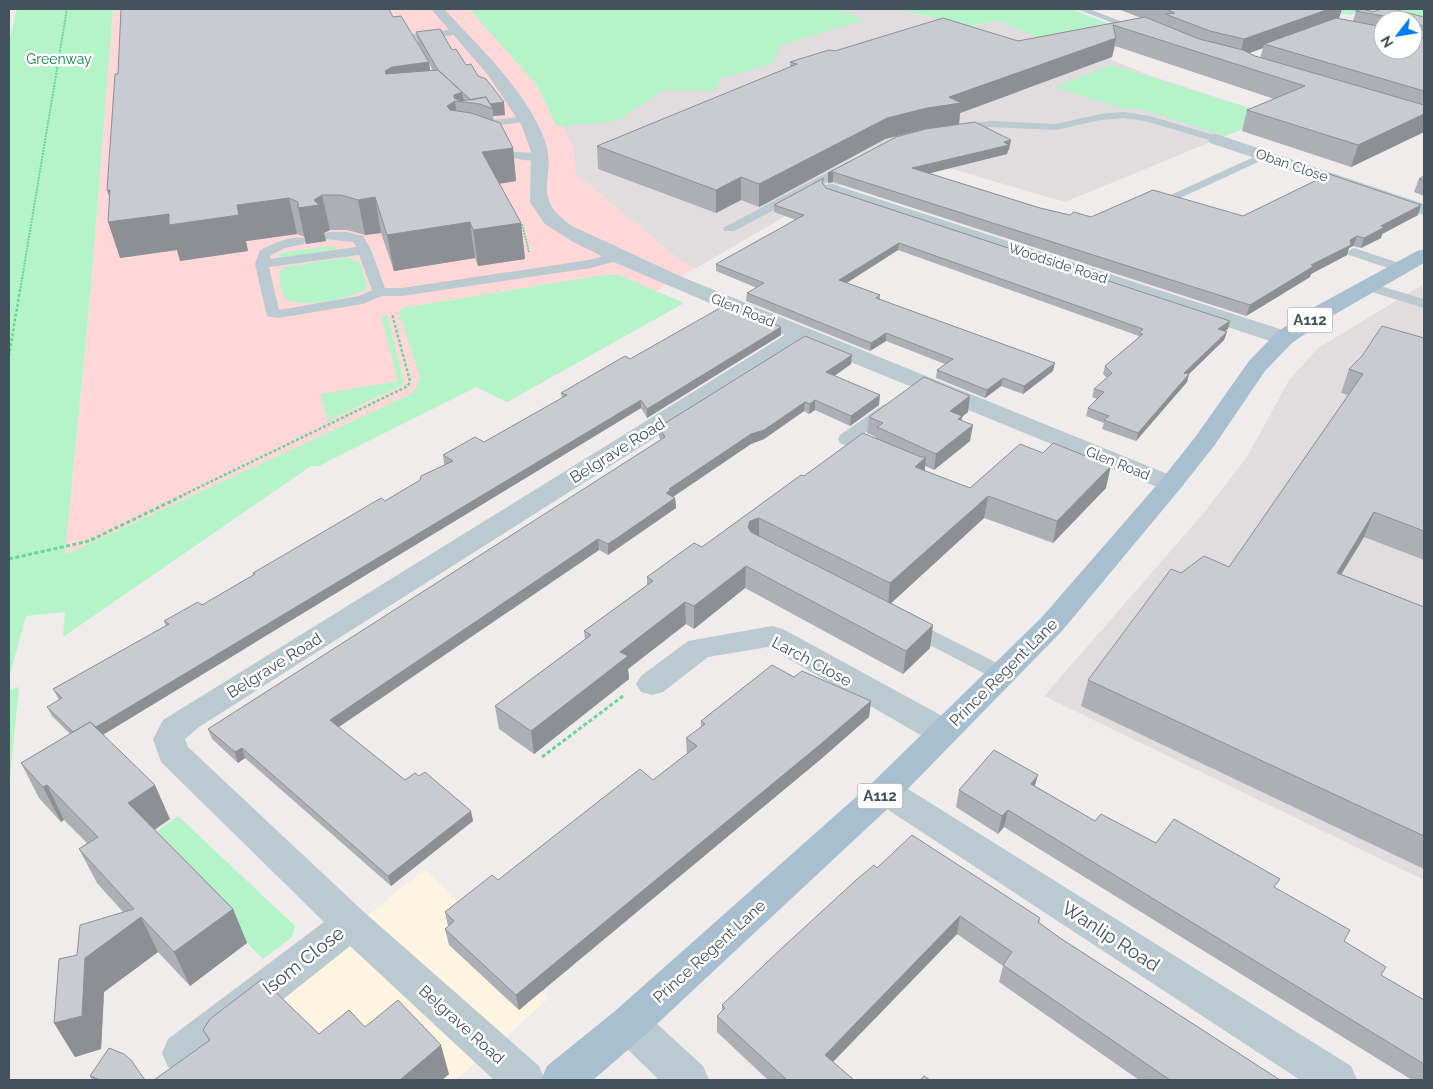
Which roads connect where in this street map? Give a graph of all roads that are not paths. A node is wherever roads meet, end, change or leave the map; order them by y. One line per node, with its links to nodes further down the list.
1 (437, 9): 3 (street, Glen Road)
2 (1081, 9): 4 (lane)
3 (458, 32): 5 (lane); 7 (street, Glen Road)
4 (1154, 36)
5 (426, 69)
6 (467, 115): 8 (lane)
7 (528, 119): 8 (lane); 14 (street, Glen Road)
8 (477, 125): 9 (lane)
9 (464, 128)
10 (946, 130): 11 (lane)
11 (1216, 139): 13 (street, Oban Close)
12 (480, 140): 14 (lane)
13 (1265, 155): 17 (lane); 18 (street, Oban Close)
14 (540, 156): 25 (street, Glen Road)
15 (857, 161): 16 (lane)
16 (823, 186): 19 (lane); 32 (street, Woodside Road)
17 (1172, 197)
18 (1424, 210)
19 (729, 228)
20 (330, 236): 22 (lane)
21 (299, 241): 26 (lane)
22 (364, 250): 26 (lane); 29 (lane)
23 (1354, 252): 27 (lane)
24 (1424, 255): 27 (main road, Prince Regent Lane / A112)
25 (618, 256): 29 (lane); 31 (street, Glen Road)
26 (262, 264): 29 (lane)
27 (1400, 268): 28 (main road, Prince Regent Lane / A112)
28 (1367, 286): 30 (lane); 32 (main road, Prince Regent Lane / A112)
29 (380, 292)
30 (1424, 304)
31 (802, 334): 33 (street, Glen Road); 41 (street, Belgrave Road)
32 (1284, 338): 35 (main road, Prince Regent Lane / A112)
33 (911, 391): 34 (lane); 35 (street, Glen Road)
34 (890, 458)
35 (1171, 484): 37 (main road, Prince Regent Lane / A112)
36 (897, 619): 37 (lane)
37 (1002, 674): 39 (main road, Prince Regent Lane / A112)
38 (652, 684): 39 (street, Larch Close)
39 (943, 732): 40 (main road, Prince Regent Lane / A112)
40 (885, 791): 42 (main road, Prince Regent Lane / A112); 47 (street, Wanlip Road)
41 (351, 923): 43 (street, Isom Close); 44 (street, Belgrave Road)
42 (628, 1024): 45 (main road, Prince Regent Lane / A112); 46 (street)
43 (183, 1053)
44 (524, 1080)
45 (562, 1080)
46 (688, 1080)
47 (1336, 1080)

